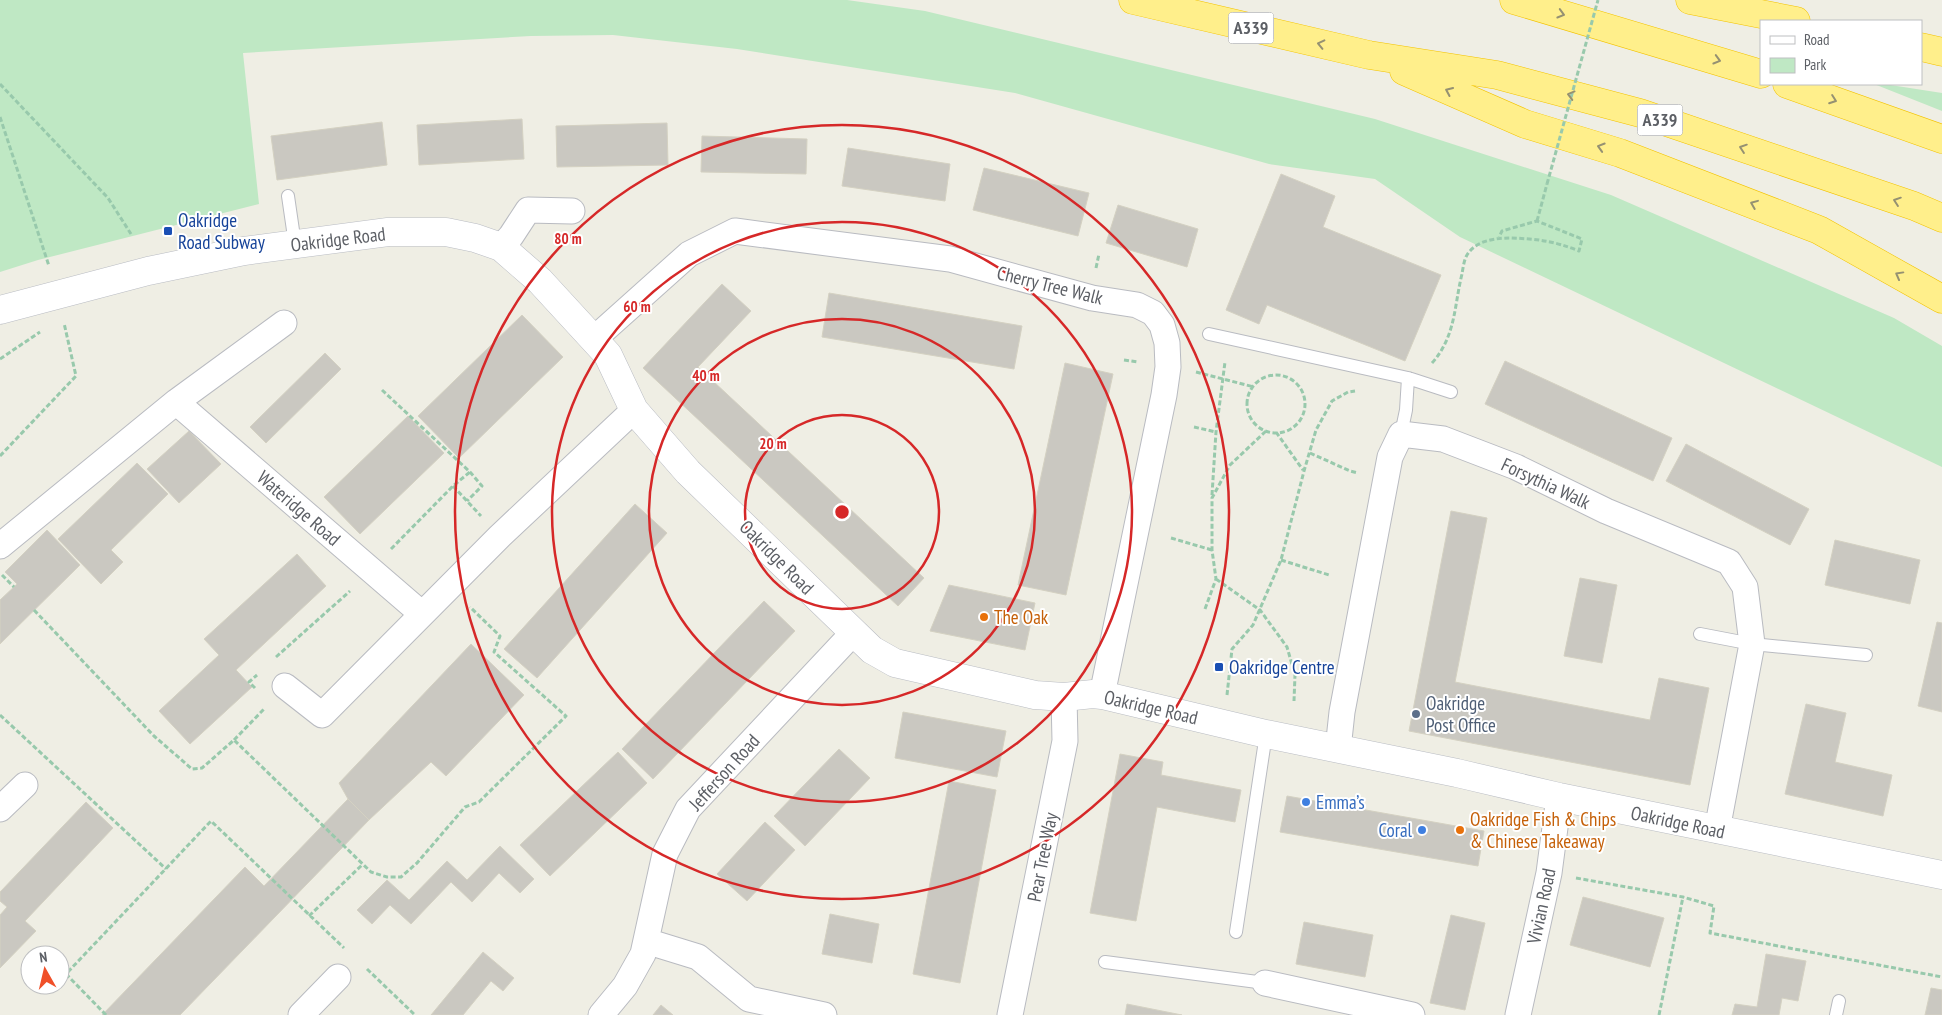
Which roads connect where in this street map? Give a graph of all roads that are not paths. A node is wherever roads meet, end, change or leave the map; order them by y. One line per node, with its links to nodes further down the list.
1 (1133, 0): 7 (highway, A339, one-way to 1)
2 (1514, 0): 8 (highway, one-way to 8)
3 (1690, 0): 4 (highway)
4 (1791, 20)
5 (1922, 47): 6 (highway)
6 (1942, 52)
7 (1369, 55): 13 (highway, A339, one-way to 7); 16 (highway, one-way to 7)
8 (1760, 74)
9 (1790, 85): 10 (highway, one-way to 10)
10 (1942, 139)
11 (288, 196): 14 (lane)
12 (572, 211): 15 (street)
13 (1942, 218)
14 (295, 244): 15 (street, Oakridge Road); 17 (street, Oakridge Road)
15 (501, 248): 20 (street, Oakridge Road)
16 (1942, 299)
17 (0, 310)
18 (284, 323): 23 (street)
19 (1210, 334): 21 (lane)
20 (594, 339): 24 (street, Oakridge Road); 33 (street, Cherry Tree Walk)
21 (1408, 378): 22 (lane); 25 (lane)
22 (1451, 392)
23 (176, 402): 26 (street); 27 (street, Wateridge Road)
24 (634, 410): 27 (street); 28 (street, Oakridge Road)
25 (1401, 434): 30 (street, Forsythia Walk); 36 (street)
26 (0, 546)
27 (422, 614): 32 (street)
28 (853, 633): 34 (street, Oakridge Road); 43 (street, Jefferson Road)
29 (1700, 634): 30 (lane)
30 (1752, 644): 31 (lane); 40 (street, Forsythia Walk)
31 (1866, 655)
32 (277, 695)
33 (1102, 695): 34 (street, Oakridge Road); 35 (street, Oakridge Road)
34 (1064, 697): 51 (street, Pear Tree Way)
35 (1266, 734): 36 (street, Oakridge Road); 42 (lane)
36 (1338, 748): 38 (street, Oakridge Road)
37 (24, 785): 39 (street)
38 (1559, 797): 40 (street, Oakridge Road); 53 (street, Vivian Road)
39 (0, 809)
40 (1717, 830): 41 (street, Oakridge Road)
41 (1942, 875)
42 (1236, 932)
43 (646, 941): 49 (street, Jefferson Road); 50 (street)
44 (1106, 962): 46 (lane)
45 (338, 976): 48 (street)
46 (1265, 983): 52 (street)
47 (1839, 1001): 54 (lane)
48 (301, 1015)
49 (600, 1015)
50 (824, 1015)
51 (1010, 1015)
52 (1412, 1015)
53 (1518, 1015)
54 (1836, 1015)

